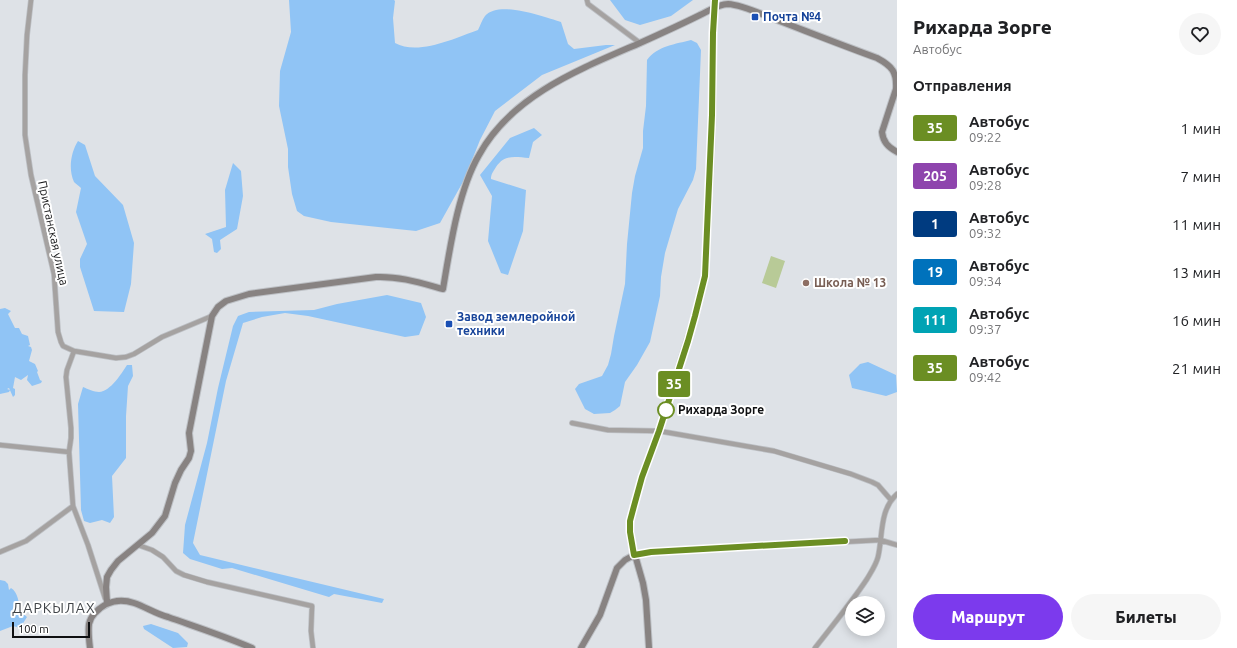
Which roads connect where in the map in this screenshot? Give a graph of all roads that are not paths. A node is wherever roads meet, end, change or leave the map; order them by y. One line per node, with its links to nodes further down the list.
1 (31, 0): 8 (street, Пристанская улица)
2 (586, 0): 5 (street)
3 (715, 0): 4 (street)
4 (714, 8): 5 (street); 6 (street); 10 (street)
5 (640, 43): 7 (street)
6 (897, 152)
7 (212, 316): 8 (street); 17 (street)
8 (74, 351): 12 (street)
9 (572, 423): 10 (street)
10 (659, 431): 14 (street); 20 (street)
11 (0, 445): 12 (street)
12 (69, 452): 15 (street)
13 (897, 494): 14 (street)
14 (891, 500): 16 (street)
15 (73, 506): 19 (street); 21 (street)
16 (880, 540): 18 (street); 20 (street); 27 (street)
17 (138, 545): 21 (street); 24 (street)
18 (897, 545)
19 (0, 552)
20 (634, 555): 25 (street); 26 (street)
21 (106, 604): 22 (street); 23 (street)
22 (90, 648)
23 (252, 648)
24 (313, 648)
25 (581, 648)
26 (649, 648)
27 (815, 648)

